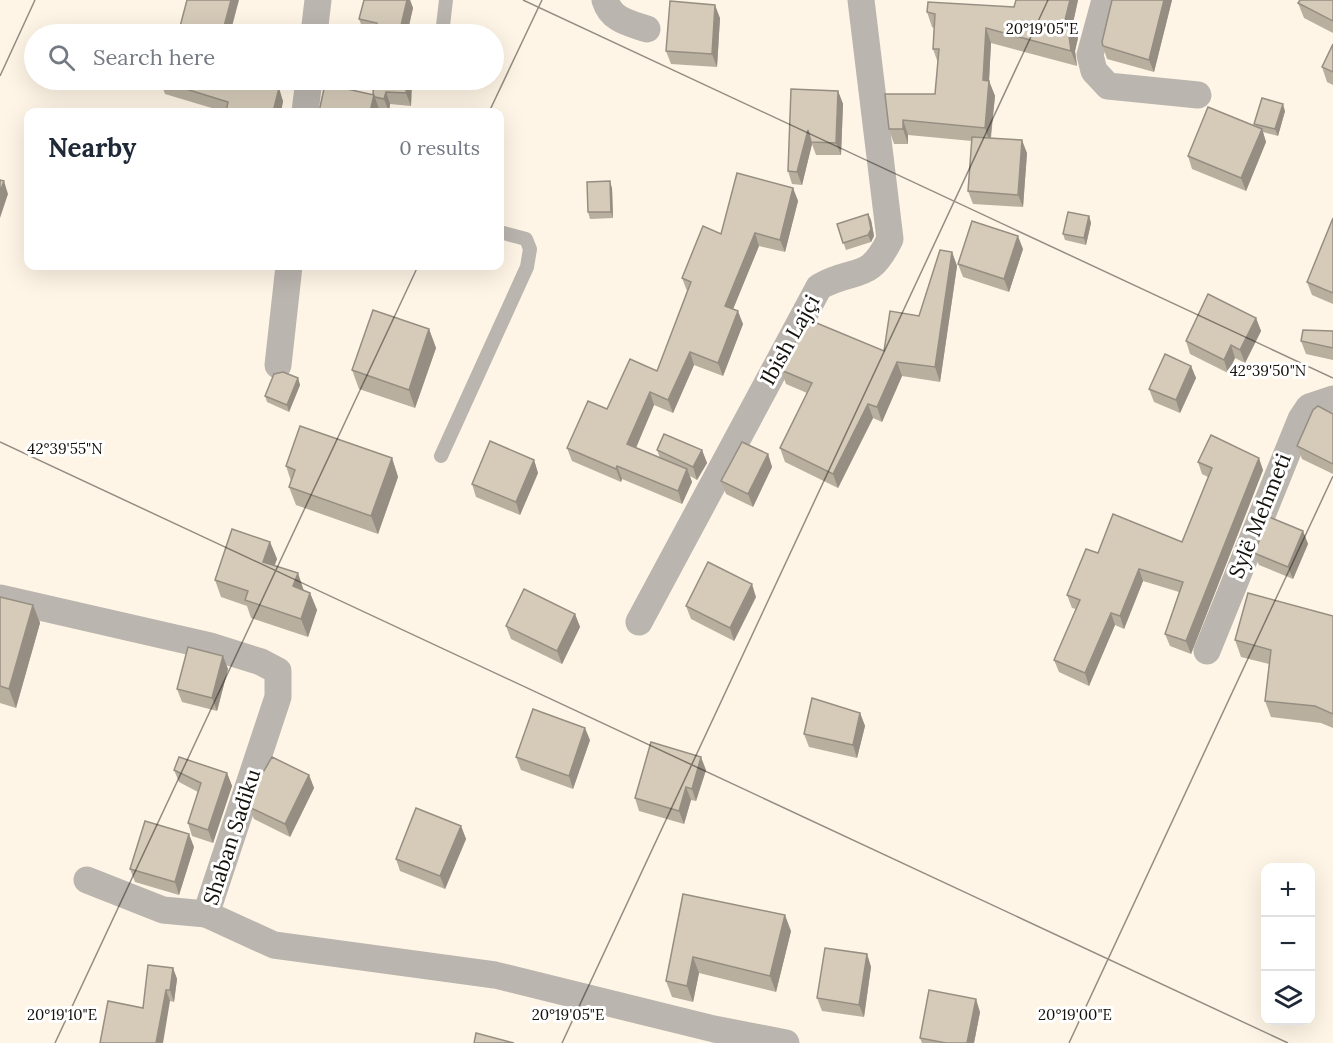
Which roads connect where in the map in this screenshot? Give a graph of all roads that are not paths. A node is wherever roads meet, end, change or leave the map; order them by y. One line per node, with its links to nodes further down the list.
1 (318, 0): 6 (street)
2 (446, 0): 7 (lane)
3 (606, 0): 8 (street)
4 (861, 0): 18 (street, Ibish Lajçi)
5 (1105, 0): 10 (street)
6 (315, 24)
7 (443, 24)
8 (647, 29)
9 (308, 90): 11 (street)
10 (1198, 95)
11 (306, 108)
12 (504, 233): 16 (lane)
13 (289, 270): 14 (street)
14 (278, 365)
15 (1333, 399): 19 (street, Sylë Mehmeti)
16 (441, 456)
17 (0, 598): 21 (street, Shaban Sadiku)
18 (639, 622)
19 (1207, 651)
20 (87, 880): 21 (street)
21 (206, 914): 22 (street, Shaban Sadiku)
22 (786, 1043)

